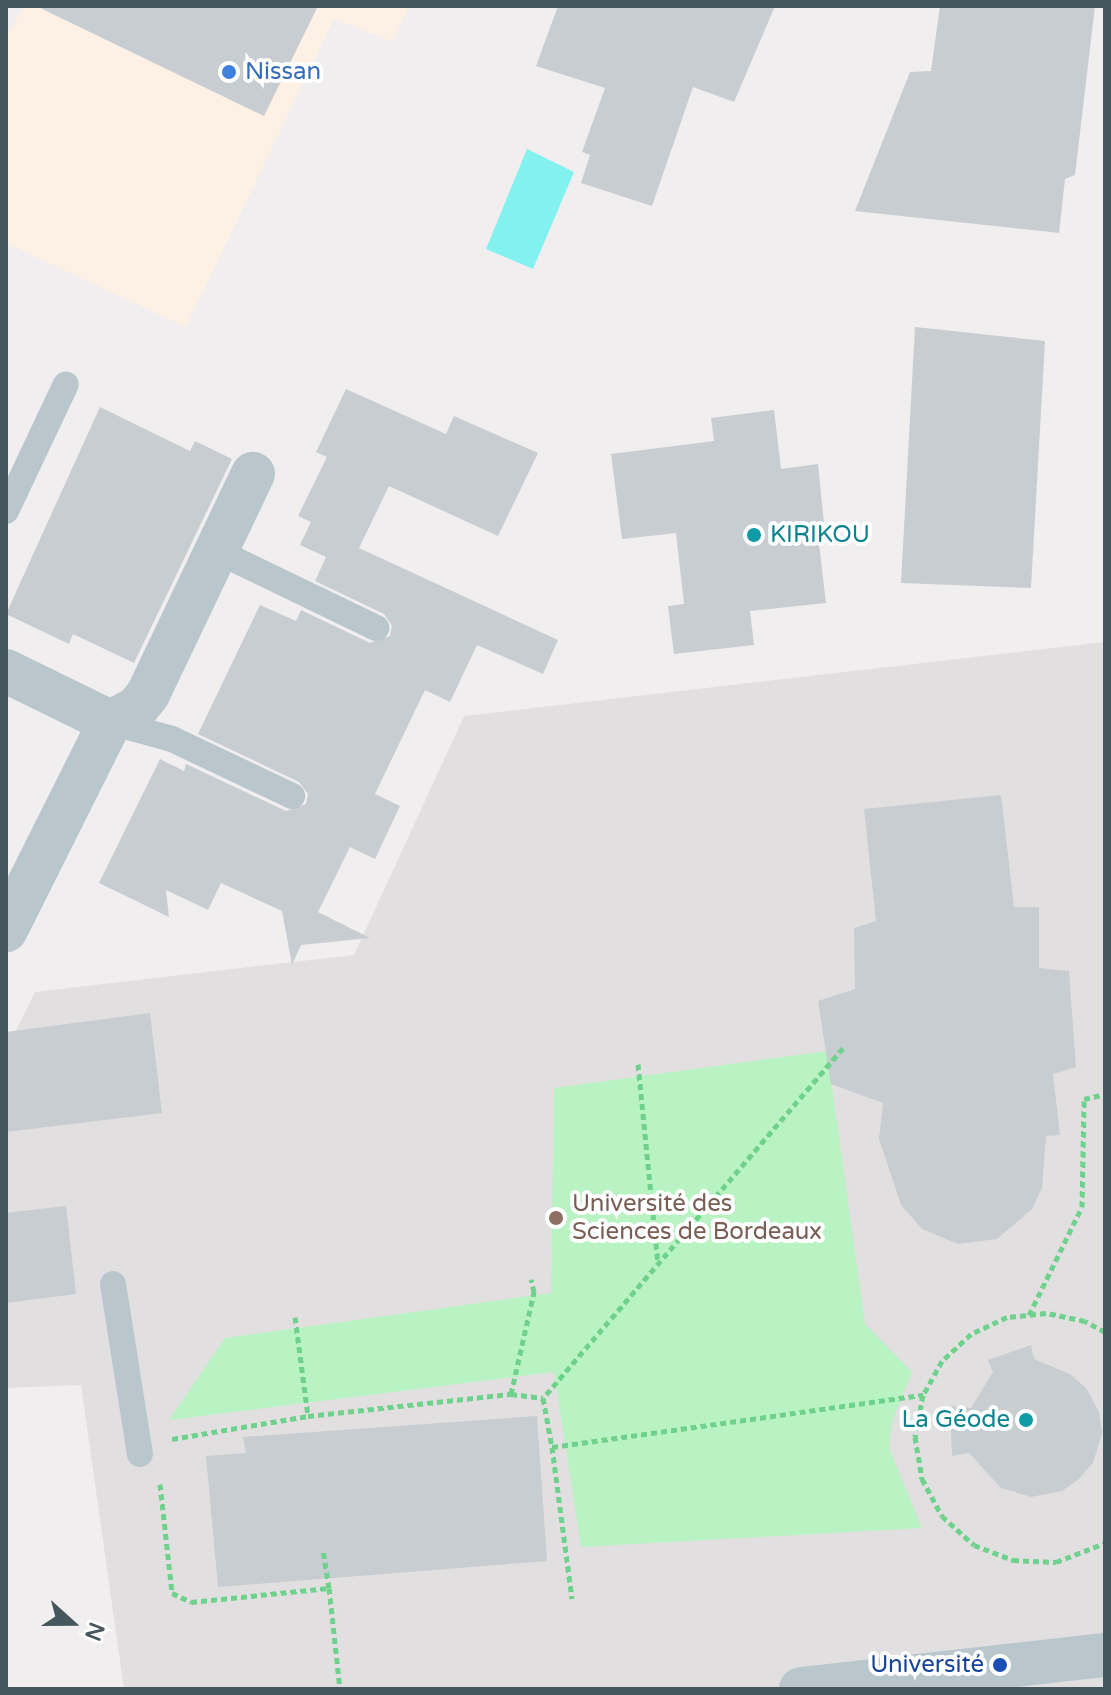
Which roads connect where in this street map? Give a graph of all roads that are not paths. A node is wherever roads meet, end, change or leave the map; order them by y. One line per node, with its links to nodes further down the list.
1 (66, 384): 3 (lane)
2 (253, 474): 4 (street)
3 (6, 511)
4 (217, 551): 5 (lane); 7 (street)
5 (376, 628)
6 (6, 671): 7 (street)
7 (110, 722): 8 (lane); 9 (street)
8 (292, 796)
9 (6, 930)
10 (113, 1284): 11 (lane)
11 (149, 1450)
12 (1105, 1655): 13 (street)
13 (879, 1684): 14 (street)
14 (801, 1689)

